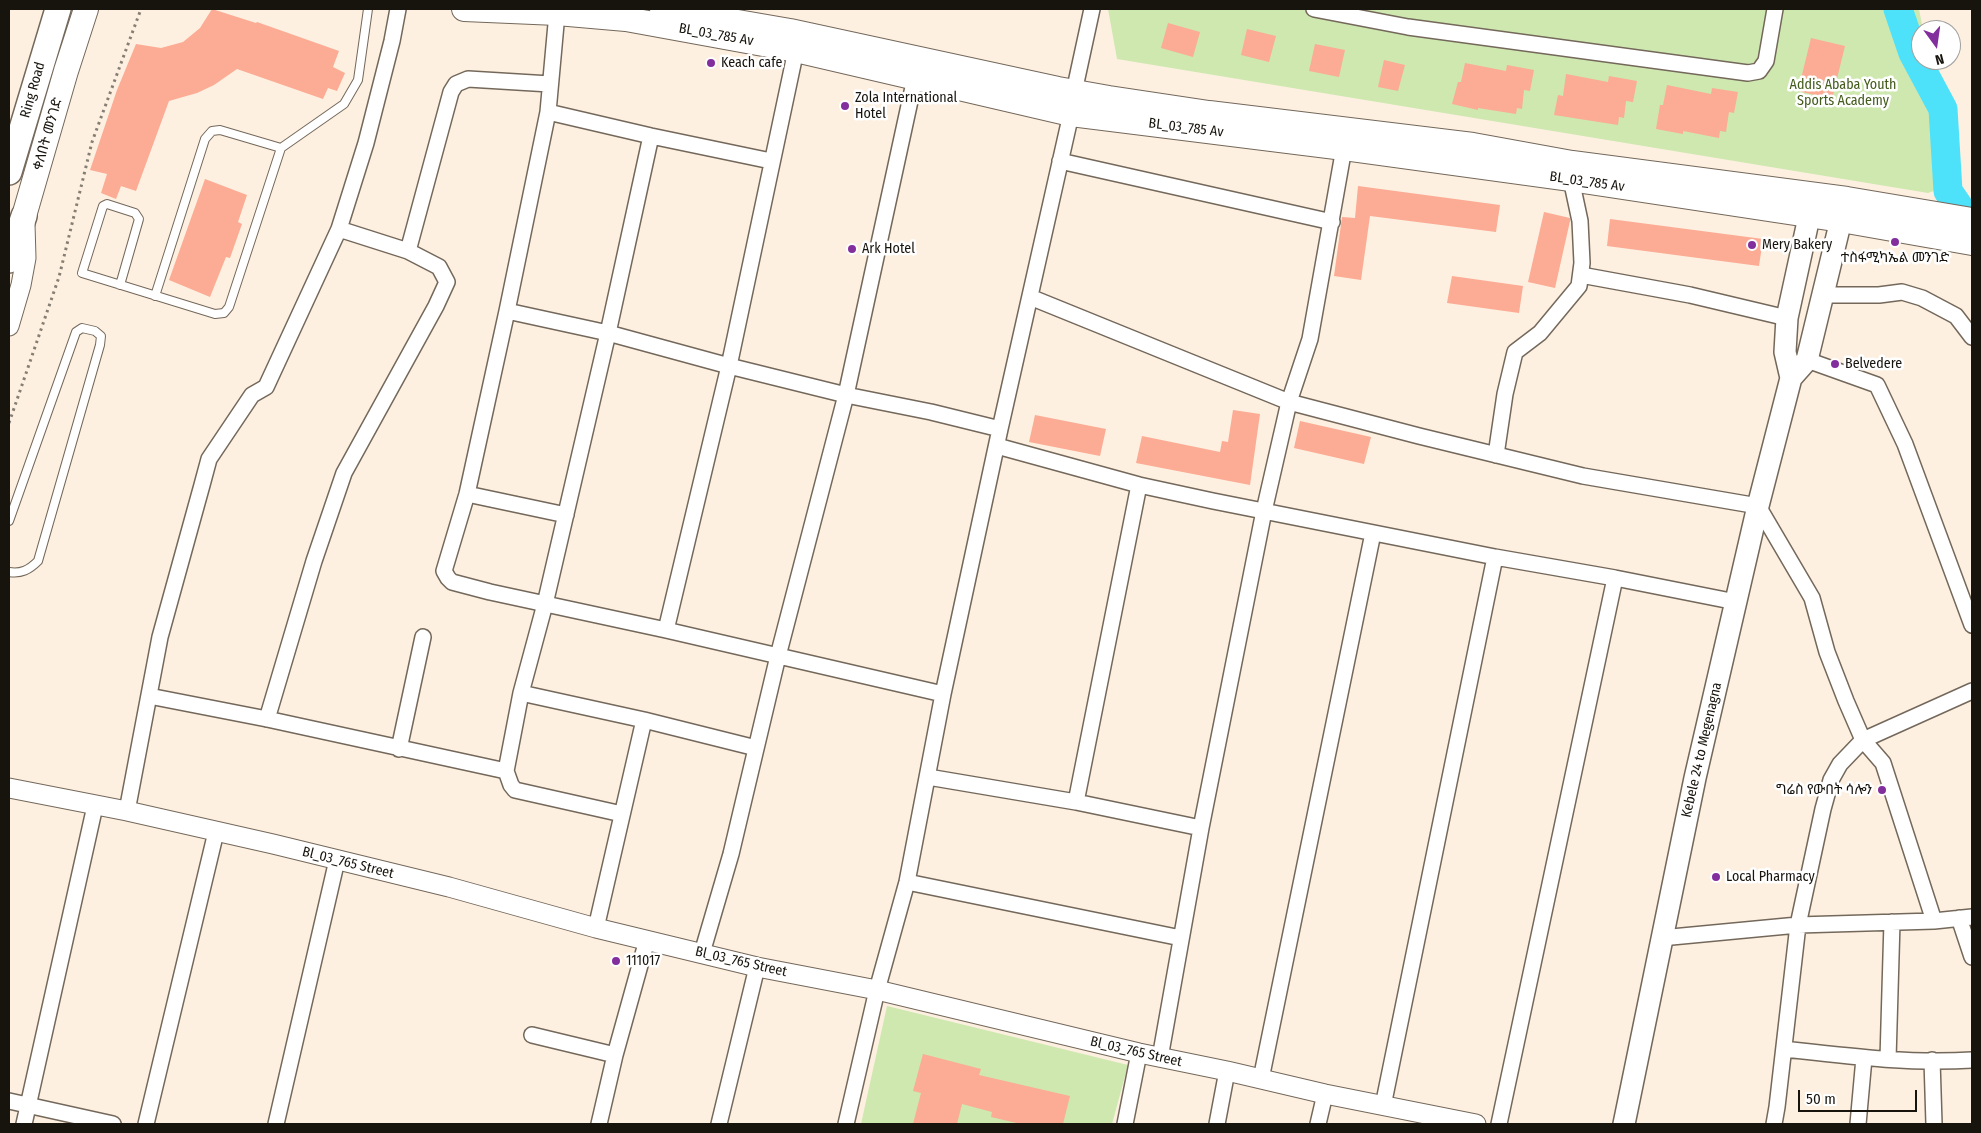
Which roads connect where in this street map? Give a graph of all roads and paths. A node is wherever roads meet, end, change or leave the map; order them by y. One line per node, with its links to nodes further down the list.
1 (58, 9): 23 (highway, Ring Road)
2 (86, 9): 24 (main road, ቀለበት መንገድ)
3 (141, 9): 48 (path)
4 (368, 9): 18 (lane)
5 (398, 9): 29 (street)
6 (464, 9): 11 (main road, BL_03_785 Av)
7 (662, 9): 15 (main road, BL_03_785 Av)
8 (1092, 9): 15 (street)
9 (1314, 9): 10 (street)
10 (1775, 9)
11 (557, 13): 12 (main road, BL_03_785 Av); 14 (street)
12 (796, 50): 13 (main road, BL_03_785 Av); 20 (street)
13 (915, 78): 15 (main road, BL_03_785 Av); 46 (street)
14 (550, 84): 16 (street); 31 (street)
15 (1073, 103): 19 (main road, BL_03_785 Av); 21 (street); 22 (main road, BL_03_785 Av)
16 (548, 112): 17 (street); 38 (street)
17 (651, 136): 20 (street); 41 (street)
18 (281, 148): 36 (lane); 36 (lane)
19 (1344, 148): 22 (main road, BL_03_785 Av); 28 (street)
20 (771, 161): 44 (street)
21 (1060, 161): 28 (street); 37 (street)
22 (1572, 171): 25 (main road, BL_03_785 Av); 27 (main road, BL_03_785 Av); 33 (street)
23 (9, 172)
24 (24, 216): 32 (highway, ቀለበት መንገድ); 40 (street)
25 (1809, 217): 26 (main road, BL_03_785 Av); 39 (main road)
26 (1841, 220): 30 (main road, BL_03_785 Av); 35 (main road)
27 (1972, 220)
28 (1332, 222): 47 (street)
29 (339, 230): 31 (street); 71 (street)
30 (1972, 244)
31 (408, 251): 72 (street)
32 (9, 260)
33 (1581, 275): 39 (street); 51 (street)
34 (120, 285): 34 (lane); 36 (lane)
35 (1823, 295): 42 (street); 43 (main road)
36 (155, 296)
37 (1030, 296): 47 (street); 49 (street)
38 (508, 311): 41 (street); 53 (street)
39 (1787, 318): 45 (main road)
40 (9, 326)
41 (608, 333): 44 (street); 56 (street)
42 (1972, 337)
43 (1807, 360): 45 (main road); 64 (street)
44 (729, 366): 46 (street); 65 (street)
45 (1790, 378): 54 (main road, Kebele 24 to Megenagna)
46 (846, 395): 49 (street); 67 (street)
47 (1289, 402): 51 (street); 55 (street)
48 (9, 423)
49 (1000, 429): 50 (street)
50 (997, 446): 52 (street); 70 (street)
51 (1496, 455): 54 (street)
52 (1139, 485): 55 (street); 80 (street)
53 (467, 494): 56 (street); 63 (street)
54 (1758, 506): 62 (main road, Kebele 24 to Megenagna); 74 (street)
55 (1264, 511): 58 (street); 84 (street)
56 (566, 515): 63 (street)
57 (9, 520): 60 (lane)
58 (1373, 533): 59 (street); 110 (street)
59 (1495, 558): 61 (street); 114 (street)
60 (9, 572)
61 (1615, 578): 62 (street); 126 (street)
62 (1736, 602): 94 (main road, Kebele 24 to Megenagna)
63 (545, 604): 65 (street); 69 (street)
64 (1972, 625)
65 (666, 630): 67 (street)
66 (423, 637): 76 (street)
67 (778, 656): 70 (street); 75 (street)
68 (1972, 691): 74 (street)
69 (521, 693): 73 (street); 77 (street)
70 (943, 694): 78 (street)
71 (149, 696): 72 (street); 82 (street)
72 (267, 719): 76 (street)
73 (644, 720): 75 (street); 83 (street)
74 (1863, 740): 89 (street); 91 (street)
75 (756, 748): 96 (street)
76 (399, 749): 77 (street)
77 (506, 771): 83 (street)
78 (928, 777): 80 (street); 87 (street)
79 (9, 788): 81 (street, Bl_03_765 Street)
80 (1076, 802): 84 (street)
81 (95, 806): 82 (street, Bl_03_765 Street); 113 (street)
82 (127, 811): 85 (street, Bl_03_765 Street)
83 (622, 814): 92 (street)
84 (1201, 828): 93 (street)
85 (216, 832): 86 (street, Bl_03_765 Street); 117 (street)
86 (336, 860): 92 (street, Bl_03_765 Street); 118 (street)
87 (907, 882): 93 (street); 99 (street)
88 (1966, 918): 89 (street); 97 (street)
89 (1934, 921): 90 (street)
90 (1892, 922): 91 (street); 106 (street)
91 (1798, 926): 94 (street); 101 (street)
92 (596, 928): 95 (street, Bl_03_765 Street)
93 (1181, 938): 104 (street)
94 (1661, 938): 127 (main road, Kebele 24 to Megenagna)
95 (646, 940): 96 (street, Bl_03_765 Street); 103 (street)
96 (702, 953): 98 (street, Bl_03_765 Street)
97 (1972, 957)
98 (757, 967): 99 (street, Bl_03_765 Street); 120 (street)
99 (877, 990): 102 (street, Bl_03_765 Street); 121 (street)
100 (532, 1035): 103 (street)
101 (1784, 1049): 105 (street); 128 (street)
102 (1139, 1053): 104 (street, Bl_03_765 Street); 122 (street)
103 (615, 1055): 119 (street)
104 (1160, 1058): 109 (street, Bl_03_765 Street)
105 (1864, 1058): 106 (street); 129 (street)
106 (1888, 1060): 107 (street)
107 (1932, 1060): 108 (street); 130 (street)
108 (1972, 1060)
109 (1227, 1071): 110 (street, Bl_03_765 Street); 123 (street)
110 (1261, 1079): 111 (street, Bl_03_765 Street)
111 (1325, 1094): 114 (street, Bl_03_765 Street); 124 (street)
112 (9, 1101): 113 (street)
113 (28, 1106): 115 (street); 116 (street)
114 (1383, 1106): 125 (street, Bl_03_765 Street)
115 (24, 1124)
116 (113, 1124)
117 (146, 1124)
118 (276, 1124)
119 (599, 1124)
120 (719, 1124)
121 (846, 1124)
122 (1125, 1124)
123 (1217, 1124)
124 (1318, 1124)
125 (1476, 1124)
126 (1499, 1124)
127 (1624, 1124)
128 (1774, 1124)
129 (1858, 1124)
130 (1934, 1124)

